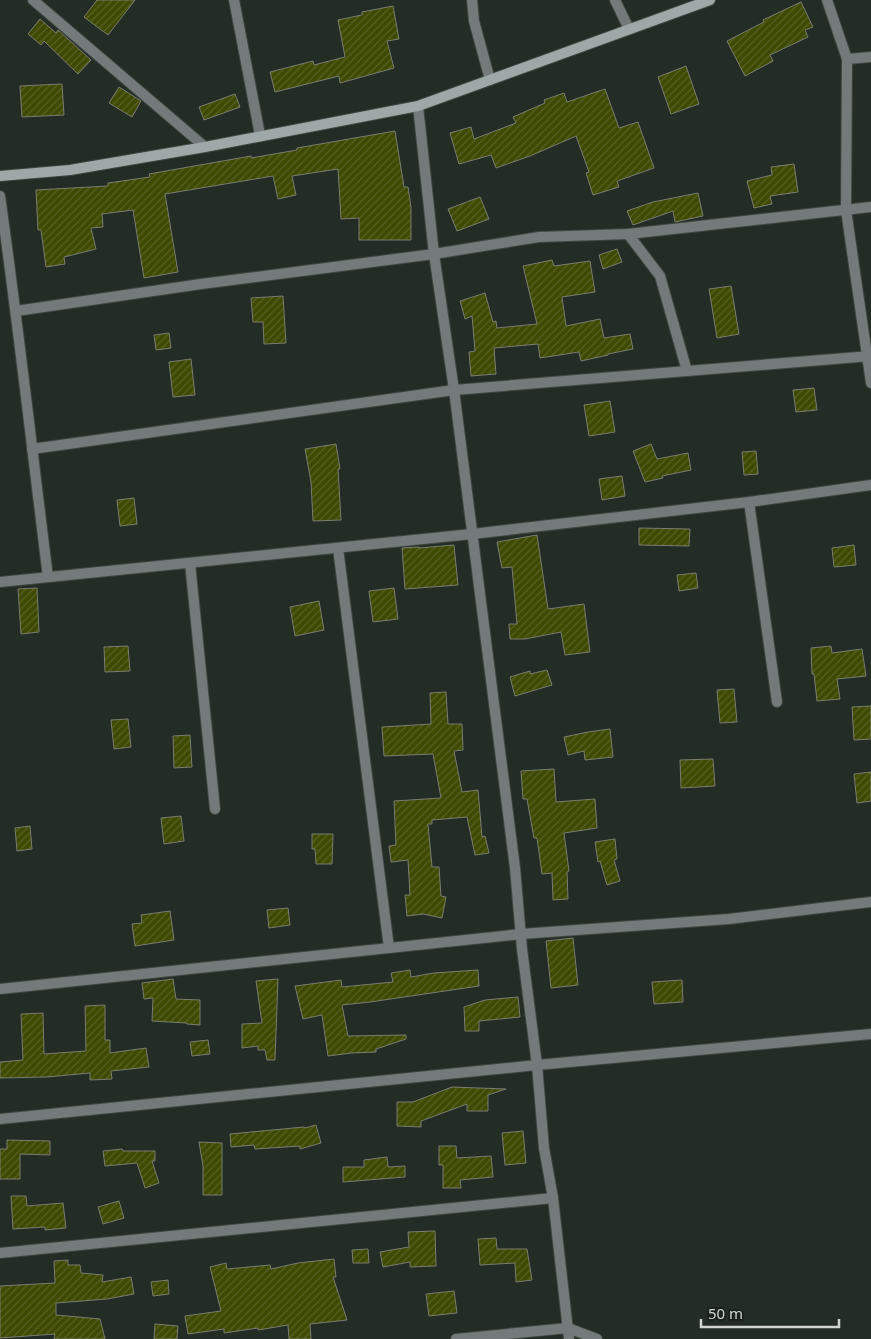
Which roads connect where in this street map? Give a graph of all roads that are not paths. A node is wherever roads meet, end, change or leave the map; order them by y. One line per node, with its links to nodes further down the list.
1 (34, 0): 13 (street)
2 (234, 0): 12 (street)
3 (472, 0): 10 (street)
4 (615, 0): 7 (street)
5 (710, 0): 7 (main road)
6 (827, 0): 9 (street)
7 (629, 29): 10 (main road)
8 (871, 57): 9 (street)
9 (847, 59): 17 (street)
10 (490, 80): 11 (main road)
11 (418, 106): 12 (main road); 19 (street)
12 (260, 135): 13 (main road)
13 (205, 146): 14 (main road)
14 (0, 176)
15 (0, 196): 20 (street)
16 (871, 207): 17 (street)
17 (846, 210): 18 (street); 21 (street)
18 (628, 234): 19 (street); 22 (street)
19 (434, 254): 20 (street); 24 (street)
20 (16, 311): 25 (street)
21 (869, 356): 22 (street); 23 (street)
22 (687, 371): 24 (street)
23 (871, 383)
24 (454, 390): 25 (street); 28 (street)
25 (32, 449): 31 (street)
26 (871, 485): 27 (street)
27 (749, 502): 28 (street); 33 (street)
28 (472, 534): 29 (street); 36 (street)
29 (338, 548): 30 (street); 37 (street)
30 (190, 563): 31 (street); 34 (street)
31 (48, 577): 32 (street)
32 (0, 582)
33 (776, 702)
34 (215, 809)
35 (871, 902): 36 (street)
36 (521, 934): 37 (street); 40 (street)
37 (389, 948): 38 (street)
38 (0, 988)
39 (871, 1034): 40 (street)
40 (537, 1065): 41 (street); 42 (street)
41 (0, 1118)
42 (553, 1198): 43 (street); 44 (street)
43 (0, 1253)
44 (568, 1328): 45 (street); 46 (street); 47 (street)
45 (456, 1339)
46 (569, 1339)
47 (597, 1339)

